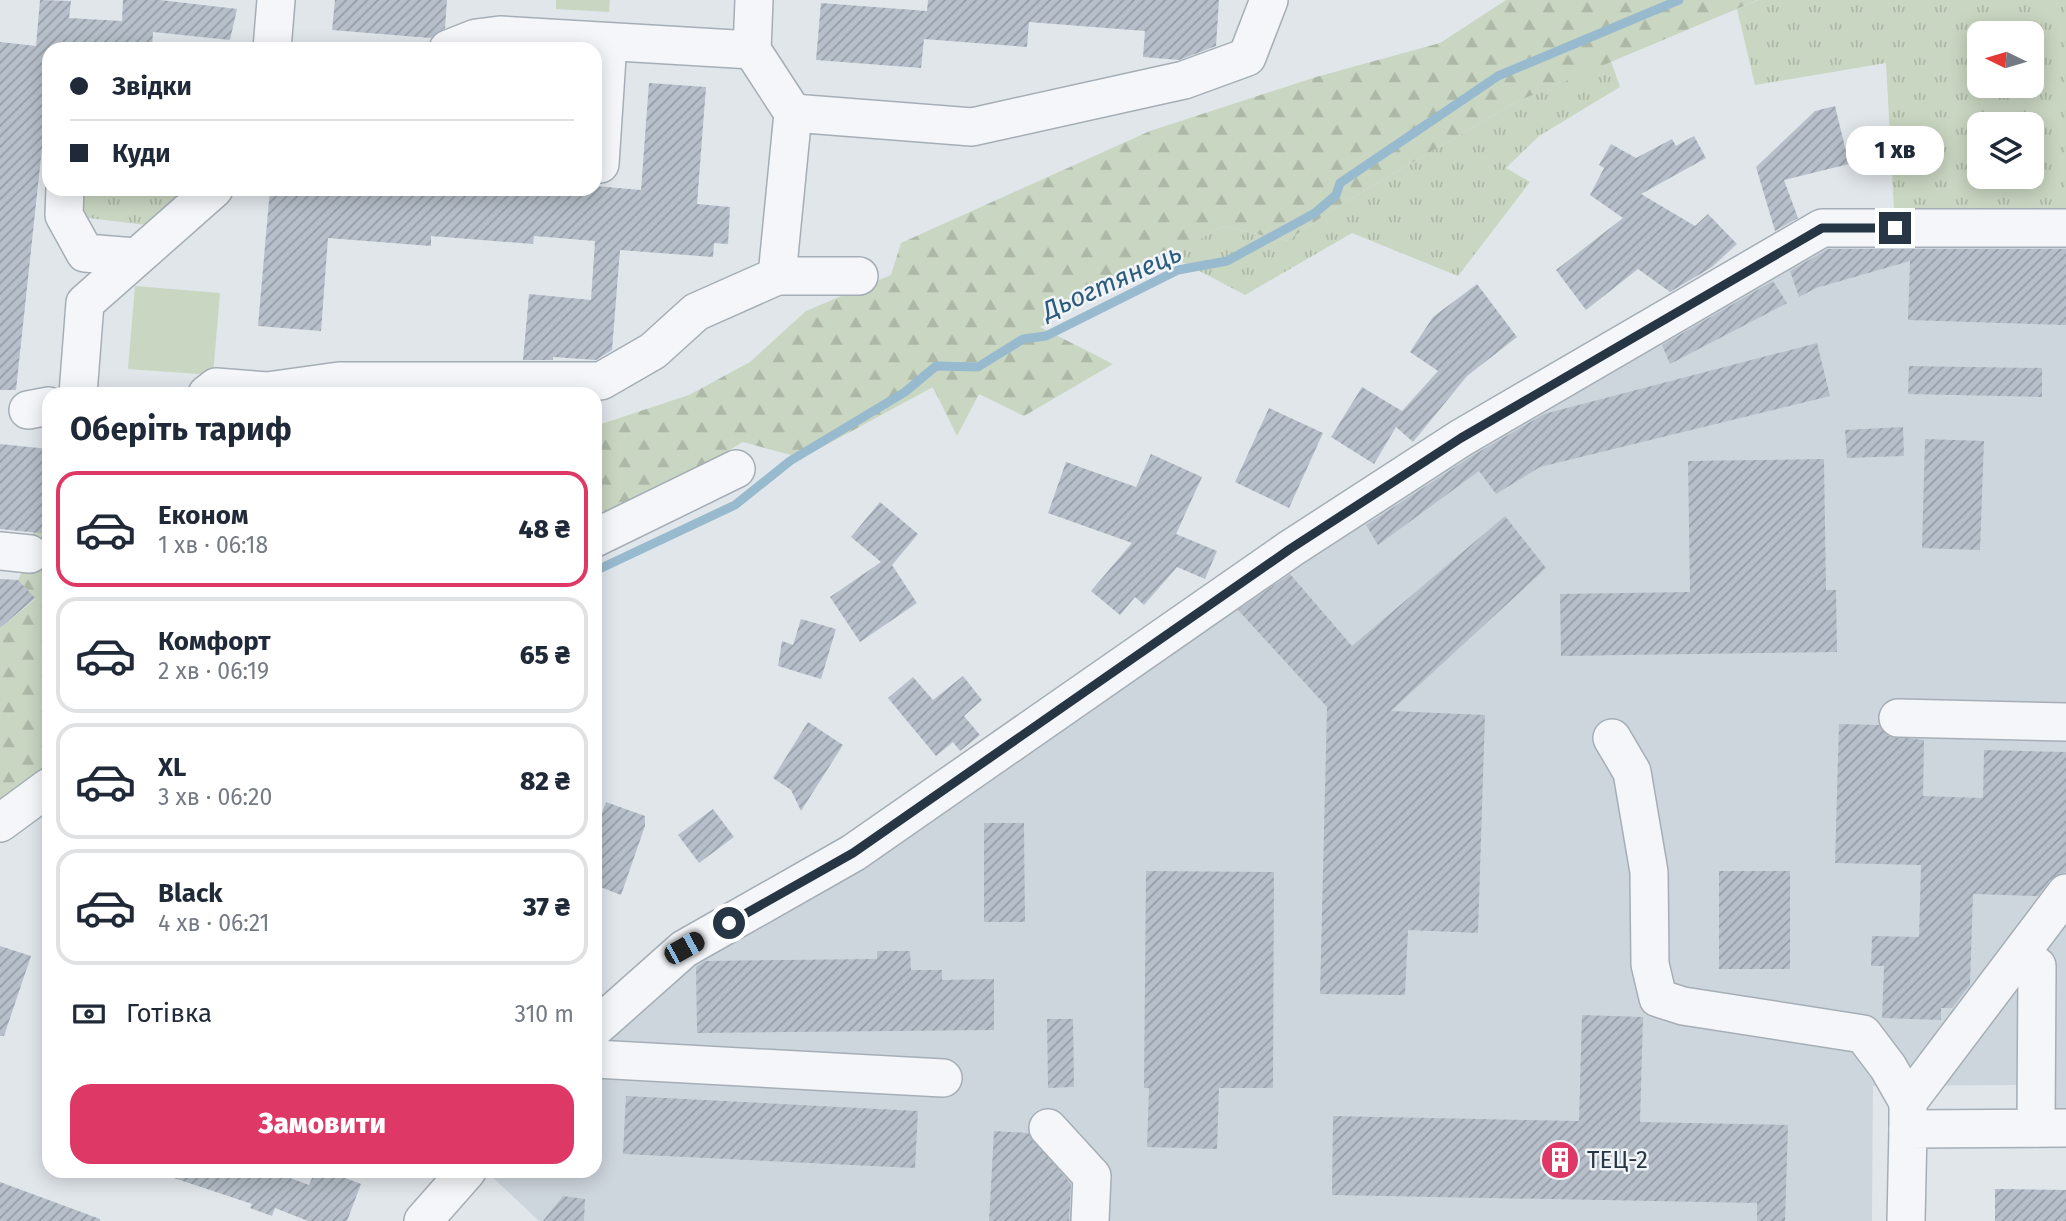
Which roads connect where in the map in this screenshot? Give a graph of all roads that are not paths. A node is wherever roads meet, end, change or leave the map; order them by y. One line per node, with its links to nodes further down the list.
1 (276, 0): 4 (street)
2 (754, 0): 7 (street)
3 (1269, 0): 8 (street)
4 (273, 42)
5 (469, 42): 6 (street)
6 (608, 42): 7 (street); 9 (street)
7 (751, 50): 8 (street)
8 (793, 113): 14 (street)
9 (602, 134)
10 (65, 196): 13 (street)
11 (206, 196): 13 (street)
12 (2066, 228): 27 (street)
13 (136, 257): 16 (street)
14 (777, 276): 15 (street); 17 (street)
15 (859, 276)
16 (79, 387)
17 (299, 387)
18 (736, 469): 19 (street)
19 (602, 535)
20 (1898, 718): 21 (street)
21 (2066, 722)
22 (1612, 738): 30 (street)
23 (42, 792): 24 (street)
24 (0, 823)
25 (2066, 893): 30 (street)
26 (2037, 966): 32 (street)
27 (602, 1022)
28 (602, 1059): 29 (street)
29 (943, 1078)
30 (1908, 1115): 32 (street); 36 (street)
31 (1048, 1128): 35 (street)
32 (2051, 1128)
33 (461, 1178): 34 (street)
34 (424, 1221)
35 (1090, 1221)
36 (1906, 1221)

